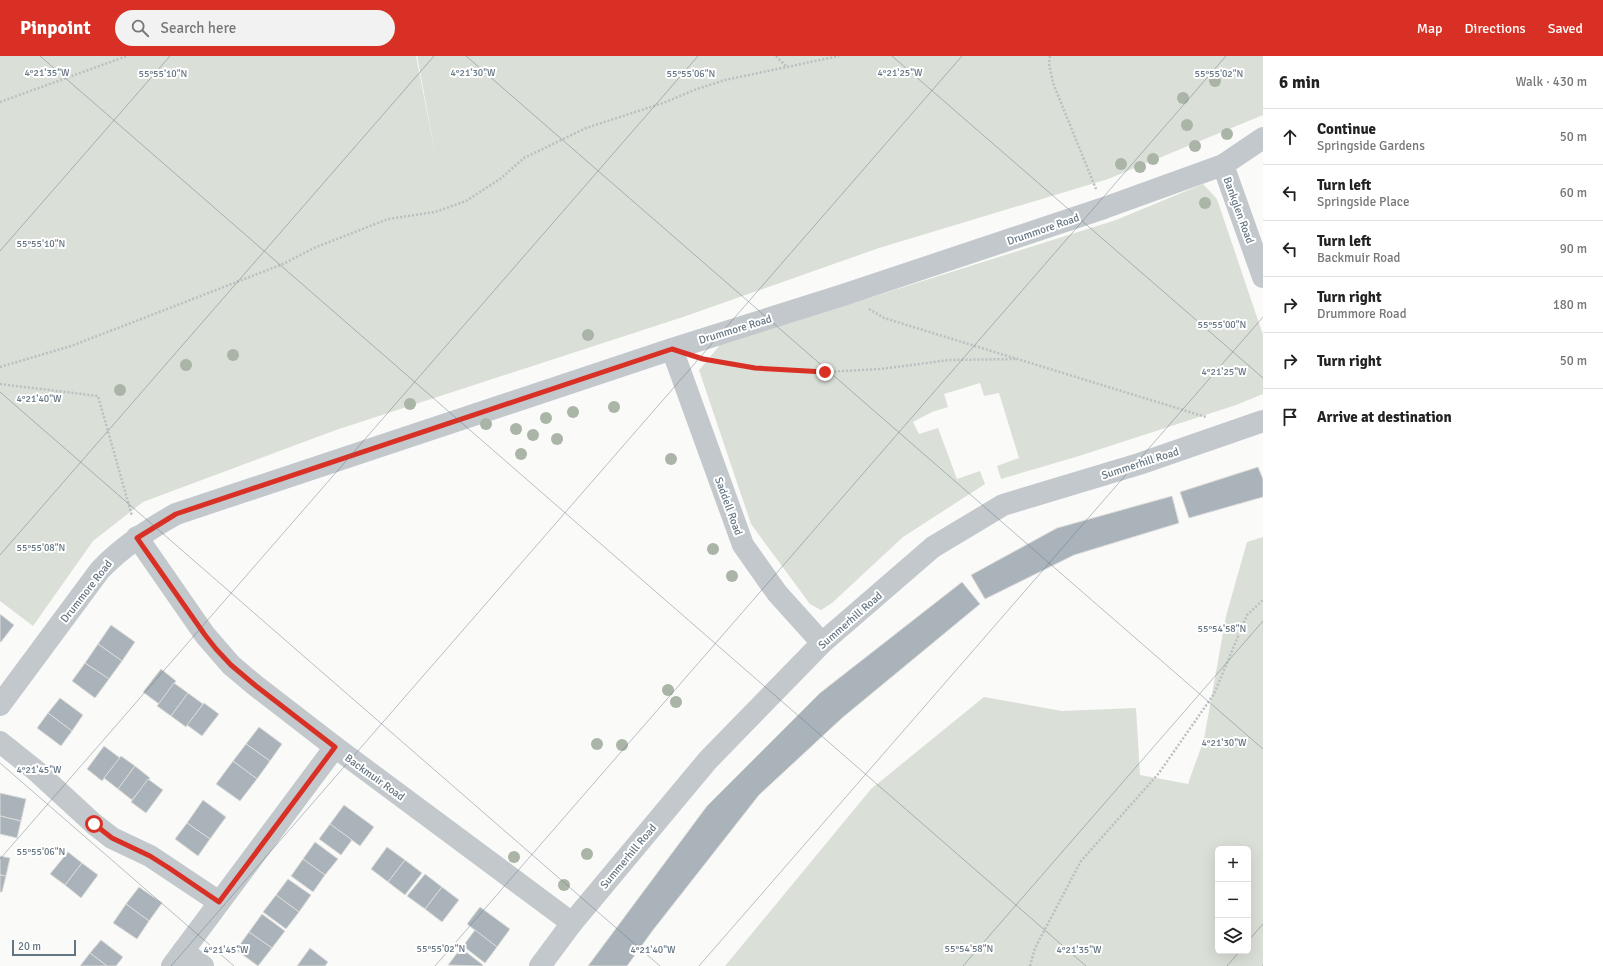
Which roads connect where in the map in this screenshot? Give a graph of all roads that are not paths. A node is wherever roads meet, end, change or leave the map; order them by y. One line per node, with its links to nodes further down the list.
1 (1263, 138): 2 (street, Drummore Road)
2 (1223, 165): 3 (street, Bankglen Road); 4 (street, Drummore Road)
3 (1263, 277)
4 (672, 349): 6 (street, Drummore Road); 7 (street, Saddell Road)
5 (1263, 421): 7 (street, Summerhill Road)
6 (137, 538): 8 (street, Drummore Road); 10 (street, Backmuir Road)
7 (822, 643): 12 (street, Summerhill Road)
8 (0, 705)
9 (0, 742): 11 (street)
10 (335, 747): 11 (street); 12 (street, Backmuir Road)
11 (219, 902): 13 (street)
12 (572, 923): 15 (street, Summerhill Road)
13 (178, 958): 14 (street)
14 (203, 966)
15 (540, 966)

